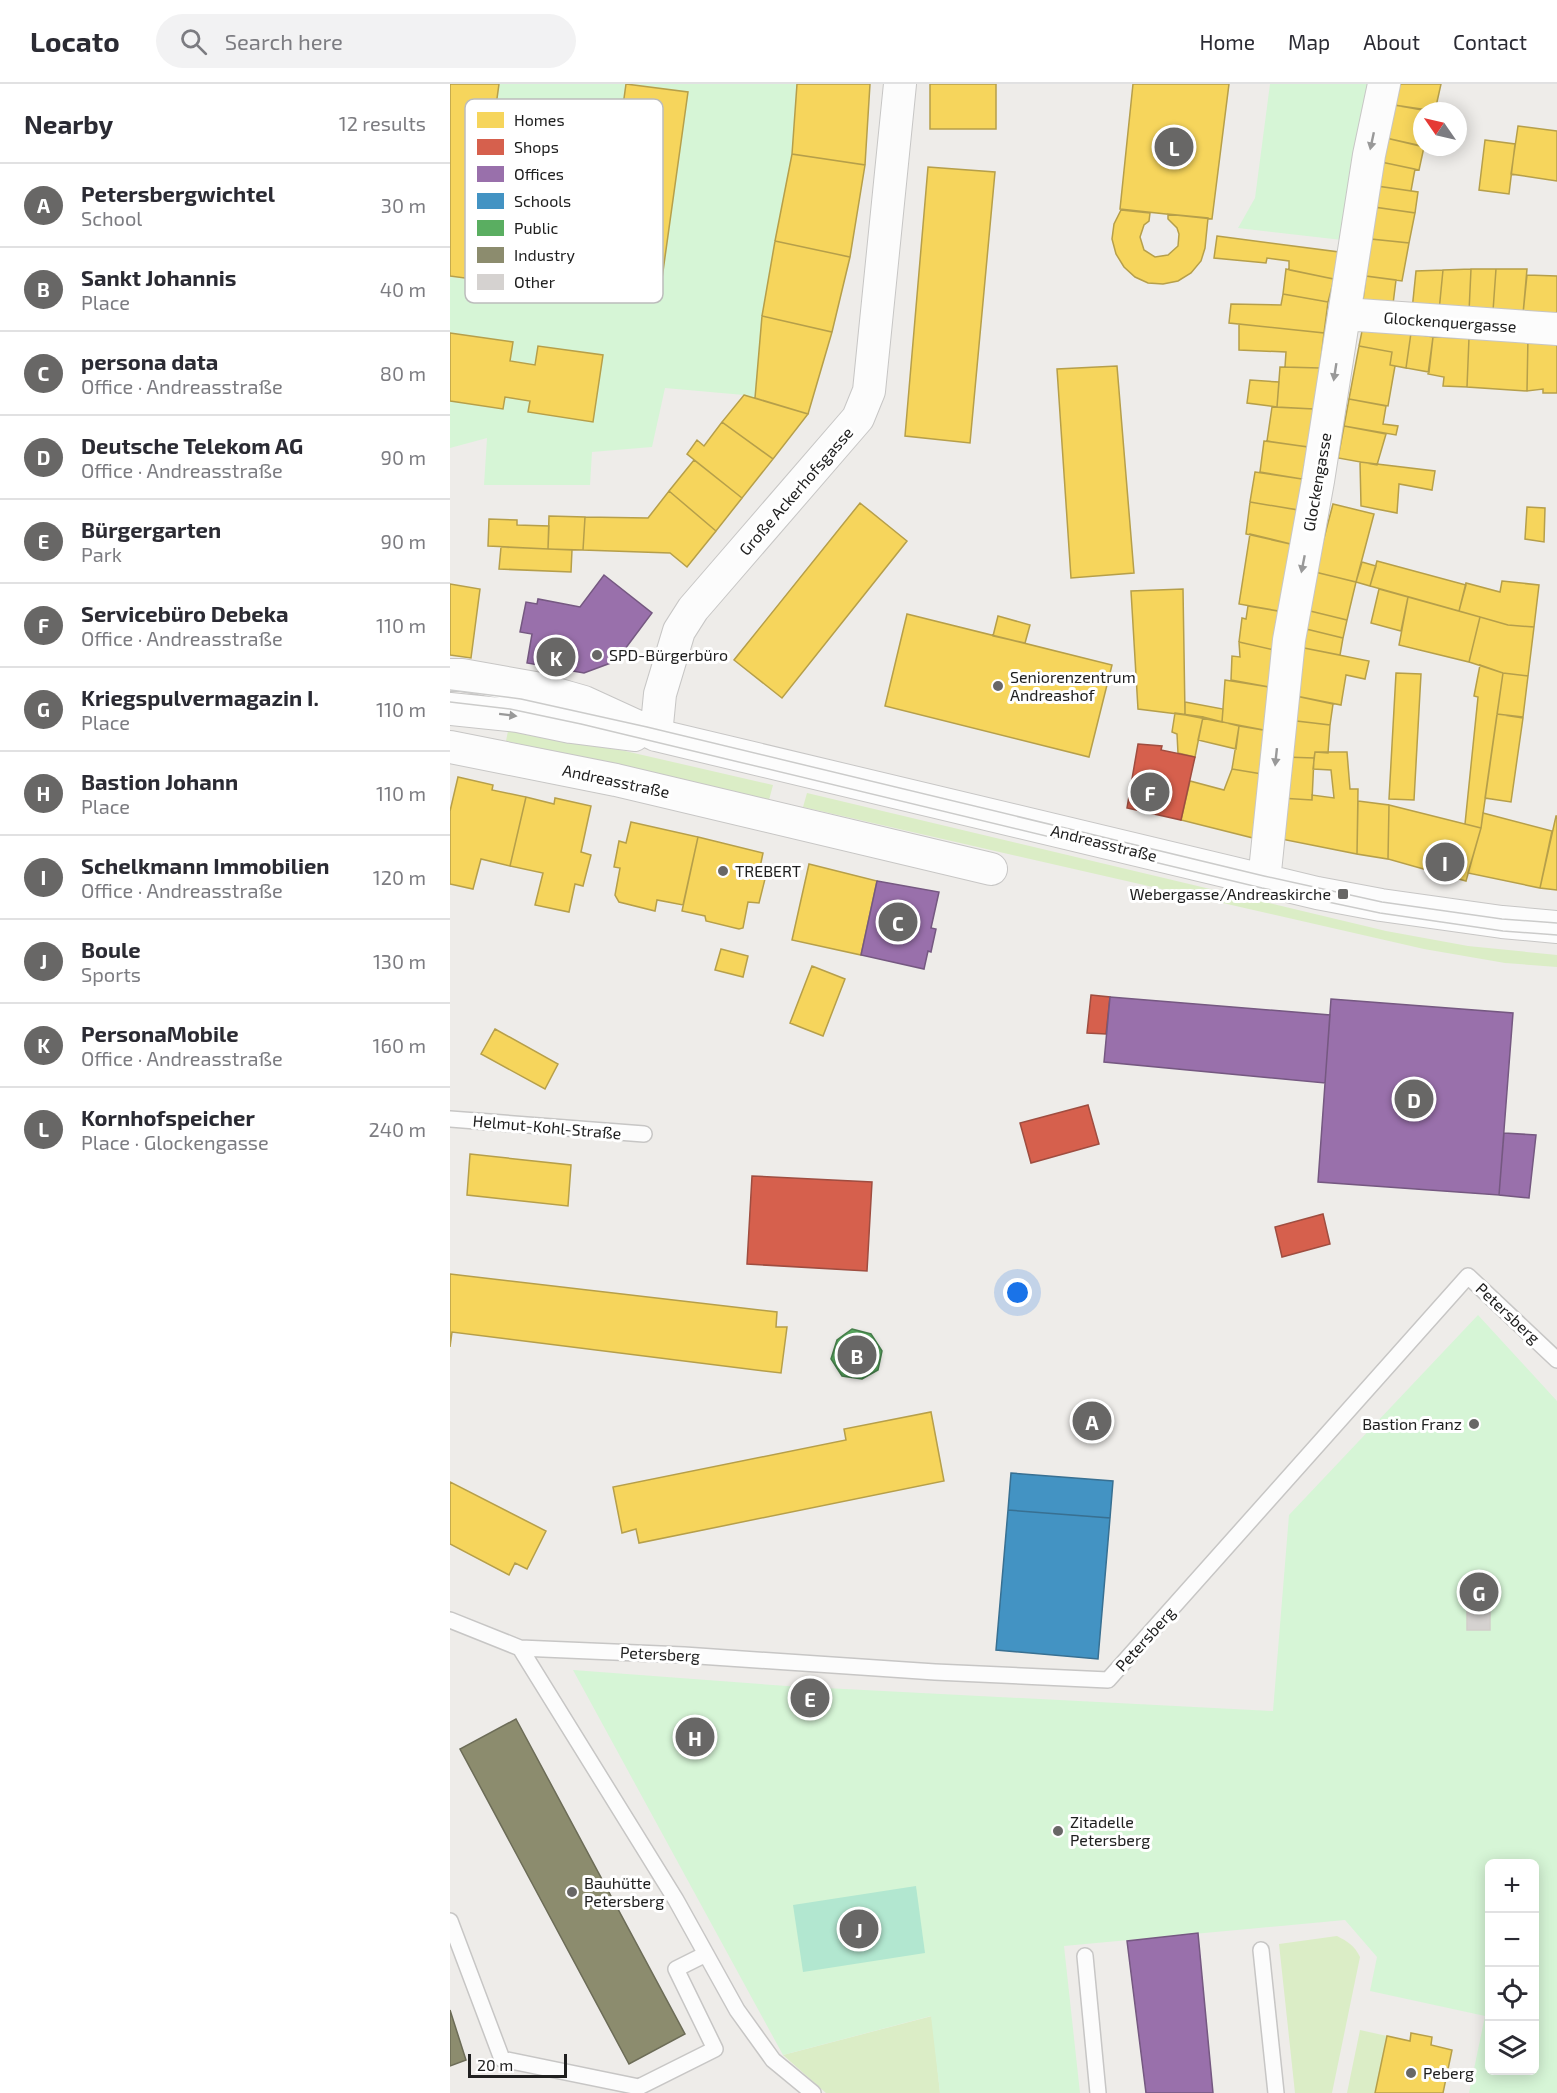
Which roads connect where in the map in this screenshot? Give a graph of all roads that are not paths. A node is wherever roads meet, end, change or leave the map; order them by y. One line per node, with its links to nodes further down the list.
1 (900, 84): 7 (street, Große Ackerhofsgasse)
2 (1384, 84): 3 (street, Glockengasse, one-way to 3)
3 (1344, 314): 4 (street, Glockenquergasse); 10 (street, Glockengasse, one-way to 10)
4 (1557, 329)
5 (450, 675): 7 (street, Andreasstraße)
6 (450, 709): 7 (street, Andreasstraße, one-way to 7)
7 (656, 735): 10 (street, Andreasstraße)
8 (450, 747): 9 (street, Andreasstraße)
9 (991, 869)
10 (1264, 881): 11 (street, Andreasstraße)
11 (1557, 927)
12 (450, 1119): 13 (lane, Helmut-Kohl-Straße)
13 (644, 1134)
14 (1557, 1360): 16 (lane, Petersberg)
15 (450, 1620): 16 (lane, Petersberg)
16 (520, 1648): 19 (lane)
17 (450, 1921): 19 (lane)
18 (1261, 1950): 23 (lane)
19 (706, 1954): 21 (lane)
20 (1085, 1956): 22 (lane)
21 (813, 2093)
22 (1098, 2093)
23 (1276, 2093)

